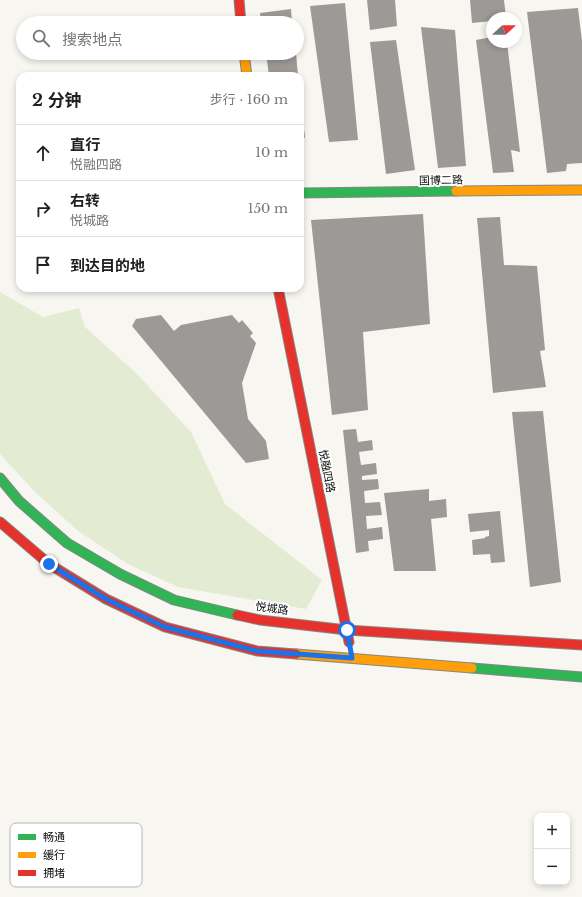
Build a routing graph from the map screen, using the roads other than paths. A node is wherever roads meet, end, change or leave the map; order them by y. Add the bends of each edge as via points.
1 (238, 0) edge
2 (240, 16) edge
3 (245, 60) edge
4 (246, 72) edge
5 (582, 190) edge
6 (304, 194) edge
7 (279, 292) edge
8 (0, 478) edge
9 (0, 522) edge
10 (347, 630) junction
11 (582, 646) edge
12 (352, 658) junction
13 (582, 677) edge

1 - 2 main road
3 - 4 main road
5 - 6 main road, 国博二路
7 - 10 main road, 悦融四路
8 - 10 main road, 悦城路 via 19,501 66,543 120,574 174,600 260,620
9 - 12 main road via 49,564 106,599 165,627 257,651
10 - 11 main road, 悦城路
10 - 12 main road, 悦融四路
12 - 13 main road

